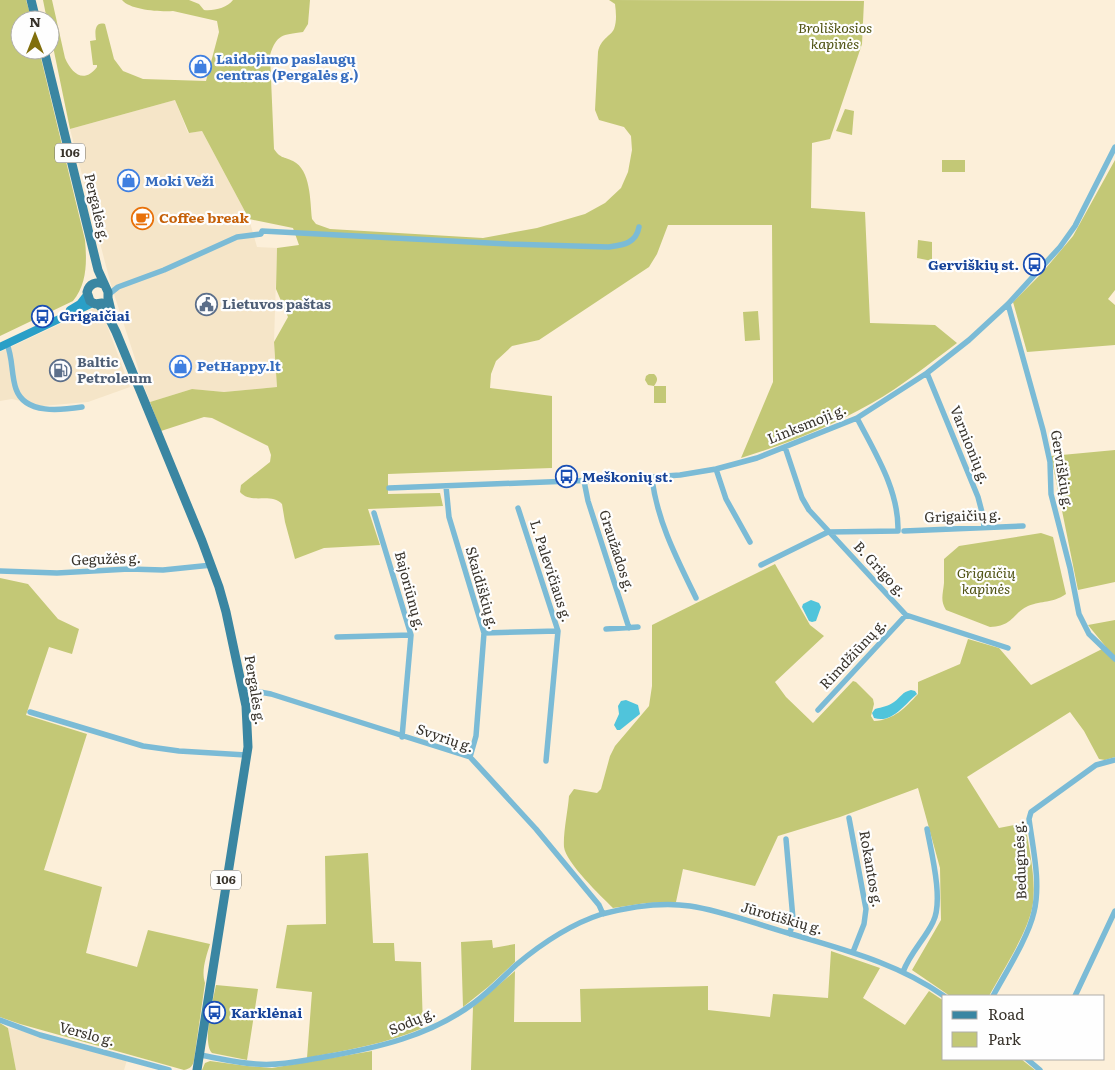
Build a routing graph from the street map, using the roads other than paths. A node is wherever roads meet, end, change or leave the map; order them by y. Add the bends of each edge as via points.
1 (46, 60) edge
2 (1115, 147) edge
3 (639, 227) dead end
4 (94, 257) junction
5 (92, 284) junction
6 (106, 291) junction
7 (87, 295) junction
8 (96, 304) junction
9 (1008, 304) junction
10 (51, 322) junction
11 (116, 332) junction
12 (4, 345) edge
13 (927, 373) junction
14 (82, 407) dead end
15 (857, 418) junction
16 (785, 447) junction
17 (716, 469) junction
18 (652, 478) junction
19 (584, 481) junction
20 (446, 486) junction
21 (389, 488) dead end
22 (518, 508) dead end
23 (374, 513) dead end
24 (1058, 523) junction
25 (1050, 524) dead end
26 (1023, 526) dead end
27 (984, 528) junction
28 (901, 531) junction
29 (828, 532) junction
30 (750, 542) dead end
31 (212, 565) junction
32 (761, 565) dead end
33 (0, 571) edge
34 (696, 598) dead end
35 (906, 615) junction
36 (638, 627) dead end
37 (629, 628) junction
38 (606, 629) dead end
39 (558, 631) junction
40 (484, 633) junction
41 (411, 635) junction
42 (338, 636) dead end
43 (1008, 648) dead end
44 (1115, 659) edge
45 (244, 690) junction
46 (818, 710) dead end
47 (30, 712) dead end
48 (402, 737) junction
49 (246, 755) junction
50 (470, 757) junction
51 (1115, 760) edge
52 (546, 761) dead end
53 (849, 818) dead end
54 (927, 829) dead end
55 (786, 839) dead end
56 (1115, 911) edge
57 (603, 914) junction
58 (790, 934) junction
59 (853, 952) junction
60 (903, 972) junction
61 (942, 995) edge
62 (994, 995) edge
63 (1075, 995) edge
64 (0, 1020) edge
65 (200, 1055) junction
66 (1035, 1061) edge
67 (169, 1070) edge
68 (197, 1070) edge
69 (1040, 1070) edge

1 - 4 main road, Pergalės g. / 106
2 - 9 street, Linksmoji g. via 1075,226
3 - 6 street via 633,240 608,247 262,231 261,234 237,237
4 - 5 main road, Pergalės g. / 106
4 - 6 main road, Pergalės g. / 106
5 - 6 main road via 98,282
5 - 7 main road
6 - 8 main road via 104,302
6 - 11 main road, Pergalės g. / 106
7 - 8 main road
7 - 10 street via 80,304
8 - 10 street
8 - 11 main road, Pergalės g. / 106 via 107,314
9 - 13 street, Linksmoji g.
9 - 24 street, Gerviškių g. via 1043,430
10 - 12 street
11 - 31 main road, Pergalės g. / 106
12 - 14 street via 11,355 16,390 27,403 51,409
13 - 15 street, Linksmoji g.
13 - 27 street, Varnionių g. via 978,497
15 - 16 street, Linksmoji g.
15 - 28 street via 894,498
16 - 17 street, Linksmoji g.
16 - 29 street, B. Grigo g. via 802,498
17 - 18 street, Linksmoji g.
17 - 30 street via 726,499
18 - 19 street, Linksmoji g.
18 - 34 street via 659,515
19 - 20 street, Linksmoji g.
19 - 37 street, Graužados g.
20 - 21 street, Linksmoji g.
20 - 40 street, Skaidiškių g. via 449,517
22 - 39 street, L. Palevičiaus g.
23 - 41 street, Bajoriūnų g.
24 - 25 street
24 - 44 street, Gerviškių g. via 1084,626 1095,642
26 - 27 street, Grigaičių g.
27 - 28 street, Grigaičių g.
28 - 29 street, Grigaičių g.
29 - 32 street, Grigaičių g.
29 - 35 street, B. Grigo g.
31 - 33 street, Gegužės g. via 57,573
31 - 45 main road, Pergalės g. / 106
35 - 43 street, B. Grigo g.
35 - 46 street, Rimdžiūnų g.
36 - 37 street
37 - 38 street
39 - 40 street
39 - 52 street, L. Palevičiaus g.
40 - 50 street, Skaidiškių g. via 476,736
41 - 42 street
41 - 48 street, Bajoriūnų g.
45 - 48 street, Svyrių g. via 271,694
45 - 49 main road, Pergalės g. / 106 via 248,718
47 - 49 street via 143,746
48 - 50 street, Svyrių g.
49 - 65 main road, Pergalės g. / 106
50 - 57 street, Svyrių g. via 536,829
51 - 62 street, Bedugnės g. via 1096,765 1031,812 1029,819 1036,879 1034,910
53 - 59 street, Rokantos g. via 866,909
54 - 60 street via 935,877 936,914
55 - 58 street via 793,919
56 - 63 street
57 - 58 street, Jūrotiškių g. via 657,906 690,906
57 - 65 street, Sodų g. via 534,950 462,1012 400,1041 285,1064 256,1064
58 - 59 street, Jūrotiškių g.
59 - 60 street, Jūrotiškių g.
60 - 61 street, Jūrotiškių g.
64 - 67 street, Verslo g.
65 - 68 main road, Pergalės g. / 106
66 - 69 street

